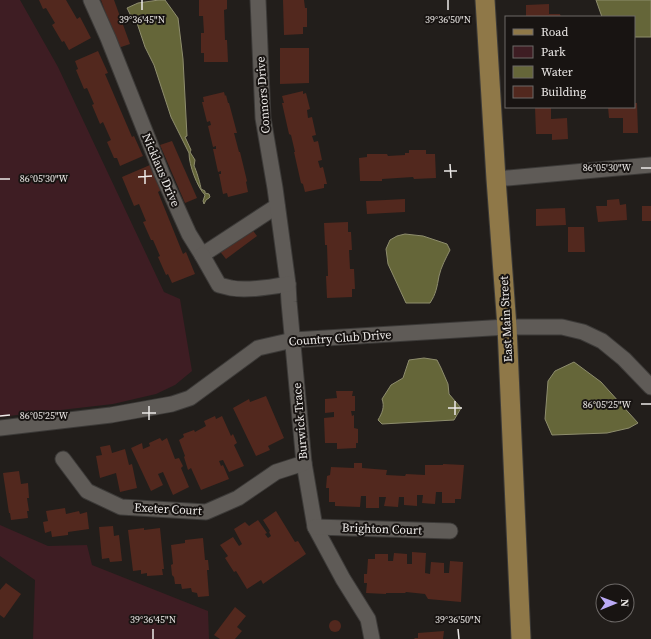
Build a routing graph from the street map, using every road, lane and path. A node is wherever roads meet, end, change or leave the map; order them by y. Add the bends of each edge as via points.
1 (91, 0) edge
2 (258, 0) edge
3 (486, 0) edge
4 (651, 165) edge
5 (496, 179) junction
6 (275, 188) joint
7 (277, 206) junction
8 (202, 255) junction
9 (288, 284) junction
10 (507, 327) junction
11 (293, 340) junction
12 (651, 387) edge
13 (0, 428) edge
14 (63, 459) dead end
15 (304, 463) junction
16 (314, 527) junction
17 (450, 531) dead end
18 (372, 639) edge
19 (521, 639) edge

1 - 8 street, Nicklaus Drive via 162,174 189,234
2 - 6 street, Connors Drive via 263,118
3 - 5 main road, East Main Street
4 - 5 street
5 - 10 main road, East Main Street
6 - 7 street, Burwick Trace
7 - 8 street
7 - 9 street, Burwick Trace
8 - 9 street, Nicklaus Drive via 219,285 232,288 262,288
9 - 11 street, Burwick Trace
10 - 11 street, Country Club Drive
10 - 12 street, Country Club Drive via 562,327 583,332 602,341
10 - 19 main road, East Main Street
11 - 13 street, Country Club Drive via 258,348 190,398 172,404 111,415
11 - 15 street, Burwick Trace
14 - 15 street, Exeter Court via 87,491 121,507 206,512 238,498 276,472
15 - 16 street, Burwick Trace
16 - 17 street, Brighton Court
16 - 18 street, Burwick Trace via 368,619

